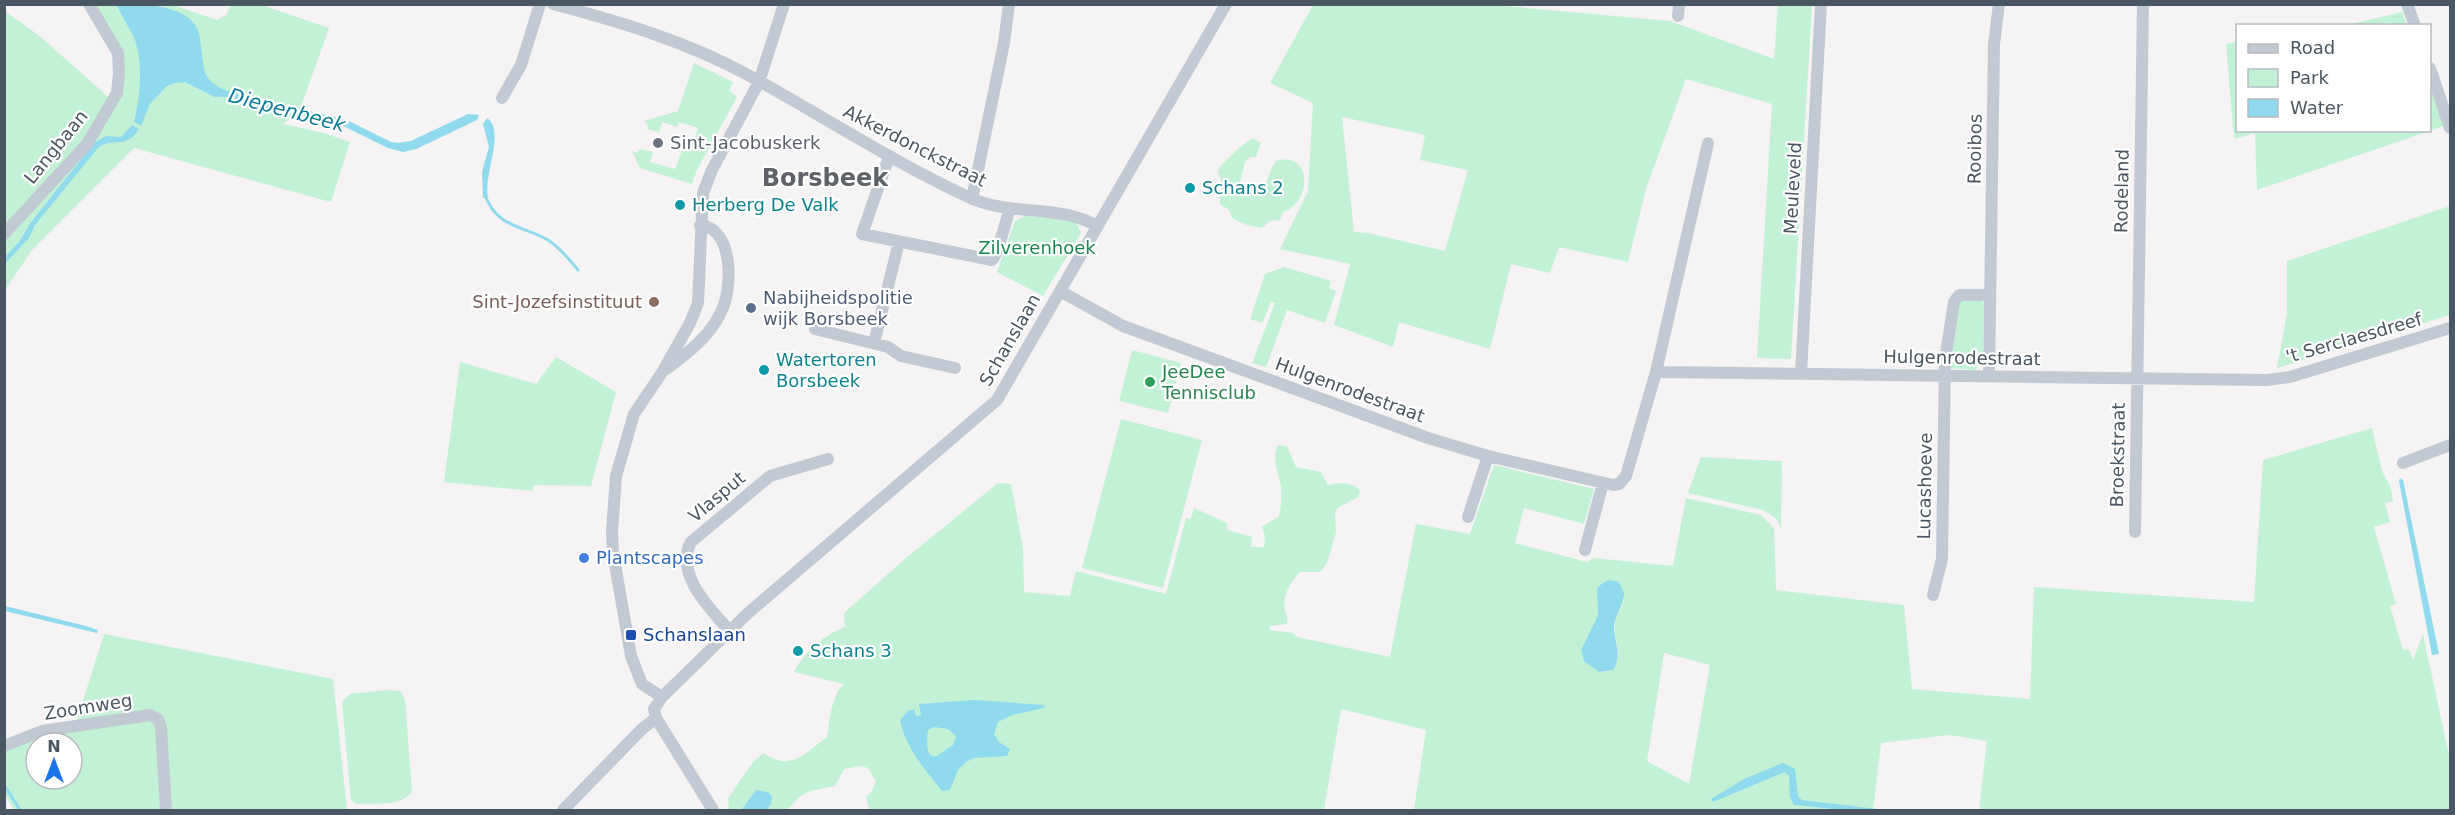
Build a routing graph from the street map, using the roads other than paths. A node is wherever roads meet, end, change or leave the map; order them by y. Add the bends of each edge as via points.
1 (89, 4) edge
2 (540, 4) edge
3 (554, 4) edge
4 (784, 4) edge
5 (1009, 4) edge
6 (1226, 4) edge
7 (1821, 4) edge
8 (1999, 4) edge
9 (2143, 4) edge
10 (2408, 4) edge
11 (574, 7) edge
12 (2414, 24) edge
13 (2431, 71) edge
14 (759, 82) junction
15 (502, 98) dead end
16 (2451, 128) edge
17 (1708, 143) dead end
18 (889, 157) junction
19 (972, 199) junction
20 (1010, 208) junction
21 (700, 225) junction
22 (1096, 226) junction
23 (4, 234) edge
24 (899, 242) junction
25 (1060, 291) junction
26 (1990, 295) junction
27 (2451, 328) edge
28 (815, 329) dead end
29 (873, 343) junction
30 (955, 368) dead end
31 (663, 371) junction
32 (1656, 372) junction
33 (1801, 374) junction
34 (1944, 376) junction
35 (1989, 376) junction
36 (2137, 378) junction
37 (2267, 380) joint
38 (2451, 445) edge
39 (1488, 456) junction
40 (828, 459) dead end
41 (2403, 463) dead end
42 (1603, 483) junction
43 (1468, 517) dead end
44 (2135, 532) dead end
45 (1585, 550) dead end
46 (1933, 595) dead end
47 (729, 630) junction
48 (662, 697) junction
49 (656, 718) junction
50 (4, 746) edge
51 (166, 810) edge
52 (563, 810) edge
53 (712, 810) edge

1 - 23 street, Langbaan via 118,53 115,98 87,144
2 - 15 street via 521,65
3 - 11 street, Akkerdonckstraat
4 - 14 street
5 - 19 street
6 - 22 street, Schanslaan
7 - 33 street, Meuleveld
8 - 26 street, Rooibos via 1994,44
9 - 36 street, Rodeland
10 - 12 street
11 - 14 street, Akkerdonckstraat via 685,45
13 - 16 street
14 - 18 street, Akkerdonckstraat
14 - 21 street via 712,170 703,193
17 - 32 street
18 - 19 street, Akkerdonckstraat
18 - 24 street via 862,234
19 - 20 street, Akkerdonckstraat
20 - 22 street, Akkerdonckstraat via 1071,215
20 - 24 street via 992,260
21 - 31 street via 698,303
21 - 31 street via 715,229 725,248 728,274 722,311 708,332
22 - 25 street, Schanslaan
24 - 29 street
25 - 39 street, Hulgenrodestraat via 1123,326 1428,438
25 - 47 street, Schanslaan via 994,404
26 - 34 street via 1956,298
26 - 35 street, Rooibos
27 - 37 street, 't Serclaesdreef via 2290,377
28 - 29 street
29 - 30 street via 901,356
31 - 48 street via 628,429 616,476 612,532 615,569 635,671 643,686
32 - 33 street, Hulgenrodestraat
32 - 42 street via 1626,476 1619,484
33 - 34 street, Hulgenrodestraat
34 - 35 street, Hulgenrodestraat
34 - 46 street, Lucashoeve via 1942,559
35 - 36 street, Hulgenrodestraat
36 - 37 street, Hulgenrodestraat
36 - 44 street, Broekstraat
38 - 41 street
39 - 42 street, Hulgenrodestraat
39 - 43 street
40 - 47 street, Vlasput via 770,476 691,542 687,550 693,587
42 - 45 street
47 - 48 street, Schanslaan
48 - 49 street via 654,709
49 - 52 street
49 - 53 street
50 - 51 street, Zoomweg via 42,730 150,716 158,719

